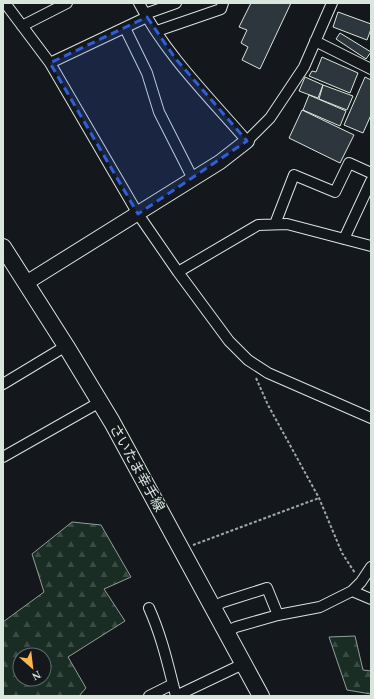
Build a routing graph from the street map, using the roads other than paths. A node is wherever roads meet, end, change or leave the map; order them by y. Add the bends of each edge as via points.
1 (5, 3) edge
2 (67, 3) edge
3 (140, 3) edge
4 (176, 3) edge
5 (223, 3) edge
6 (332, 3) edge
7 (146, 15) junction
8 (22, 26) junction
9 (125, 28) junction
10 (157, 31) junction
11 (315, 41) junction
12 (50, 63) junction
13 (371, 69) edge
14 (247, 141) junction
15 (371, 173) edge
16 (193, 179) junction
17 (371, 181) edge
18 (138, 214) junction
19 (275, 224) junction
20 (344, 239) junction
21 (371, 246) edge
22 (3, 247) edge
23 (178, 272) junction
24 (26, 283) junction
25 (66, 346) junction
26 (3, 384) edge
27 (100, 402) junction
28 (371, 418) edge
29 (3, 457) edge
30 (371, 568) edge
31 (352, 591) junction
32 (371, 600) edge
33 (213, 607) junction
34 (149, 608) dead end
35 (278, 615) junction
36 (226, 632) junction
37 (243, 664) junction
38 (173, 684) junction
39 (149, 696) edge
40 (176, 696) edge
41 (261, 696) edge

1 - 8 street
2 - 8 street
3 - 7 street
4 - 7 street
5 - 10 street via 221,9
6 - 11 street
7 - 9 street
7 - 10 street
8 - 12 street
9 - 12 street
9 - 16 street via 147,73 159,112
10 - 14 street via 175,58
11 - 13 street
11 - 14 street via 304,67 270,118
12 - 18 street
14 - 16 street
15 - 19 street via 349,163 335,192 294,175
16 - 18 street
17 - 20 street
18 - 23 street
18 - 24 street
19 - 20 street via 287,224
19 - 23 street via 258,225
20 - 21 street
22 - 24 main road, さいたま幸手線
23 - 28 street via 229,341 248,360 268,373
24 - 25 main road, さいたま幸手線
25 - 26 street
25 - 27 main road, さいたま幸手線
27 - 29 street
27 - 33 main road, さいたま幸手線
30 - 31 street
31 - 32 street
31 - 35 street via 320,607
33 - 35 street via 267,588
33 - 36 main road, さいたま幸手線
34 - 38 street via 159,630
35 - 36 street
36 - 37 main road, さいたま幸手線
37 - 40 street
37 - 41 main road, さいたま幸手線
38 - 39 street
38 - 40 street

